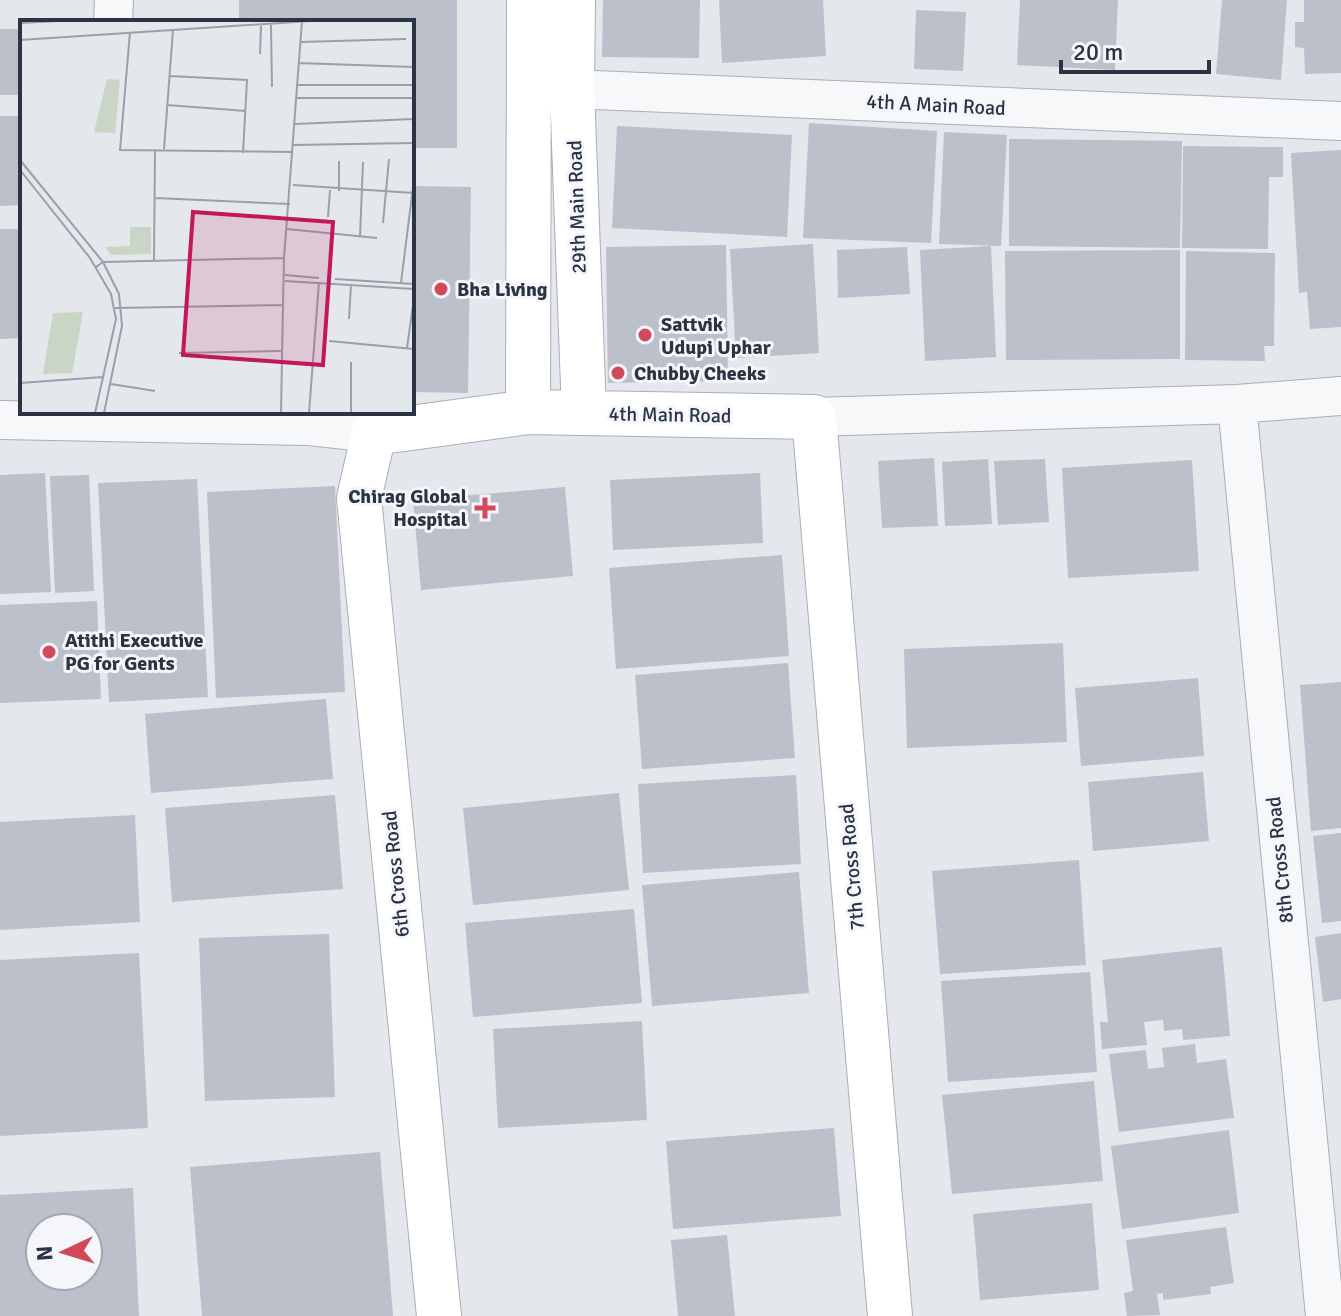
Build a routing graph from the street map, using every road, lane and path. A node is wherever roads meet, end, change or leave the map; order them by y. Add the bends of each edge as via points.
1 (114, 0) edge
2 (529, 0) edge
3 (573, 0) edge
4 (113, 20) edge
5 (551, 88) junction
6 (1341, 121) edge
7 (1341, 396) edge
8 (1237, 404) junction
9 (528, 412) junction
10 (584, 413) junction
11 (96, 417) edge
12 (814, 417) junction
13 (0, 420) edge
14 (374, 433) junction
15 (439, 1316) edge
16 (890, 1316) edge
17 (1325, 1316) edge

1 - 4 street
2 - 5 main road, 29th Main Road
3 - 5 main road, 29th Main Road
5 - 6 street, 4th A Main Road
5 - 9 main road, 29th Main Road
5 - 10 main road, 29th Main Road
7 - 8 street, 4th Main Road
8 - 12 street, 4th Main Road
8 - 17 street, 8th Cross Road
9 - 10 main road, 4th Main Road
9 - 14 main road, 4th Main Road
10 - 12 main road, 4th Main Road
11 - 13 street, 4th Main Road
11 - 14 street, 4th Main Road
12 - 16 main road, 7th Cross Road
14 - 15 main road, 6th Cross Road via 359,498

